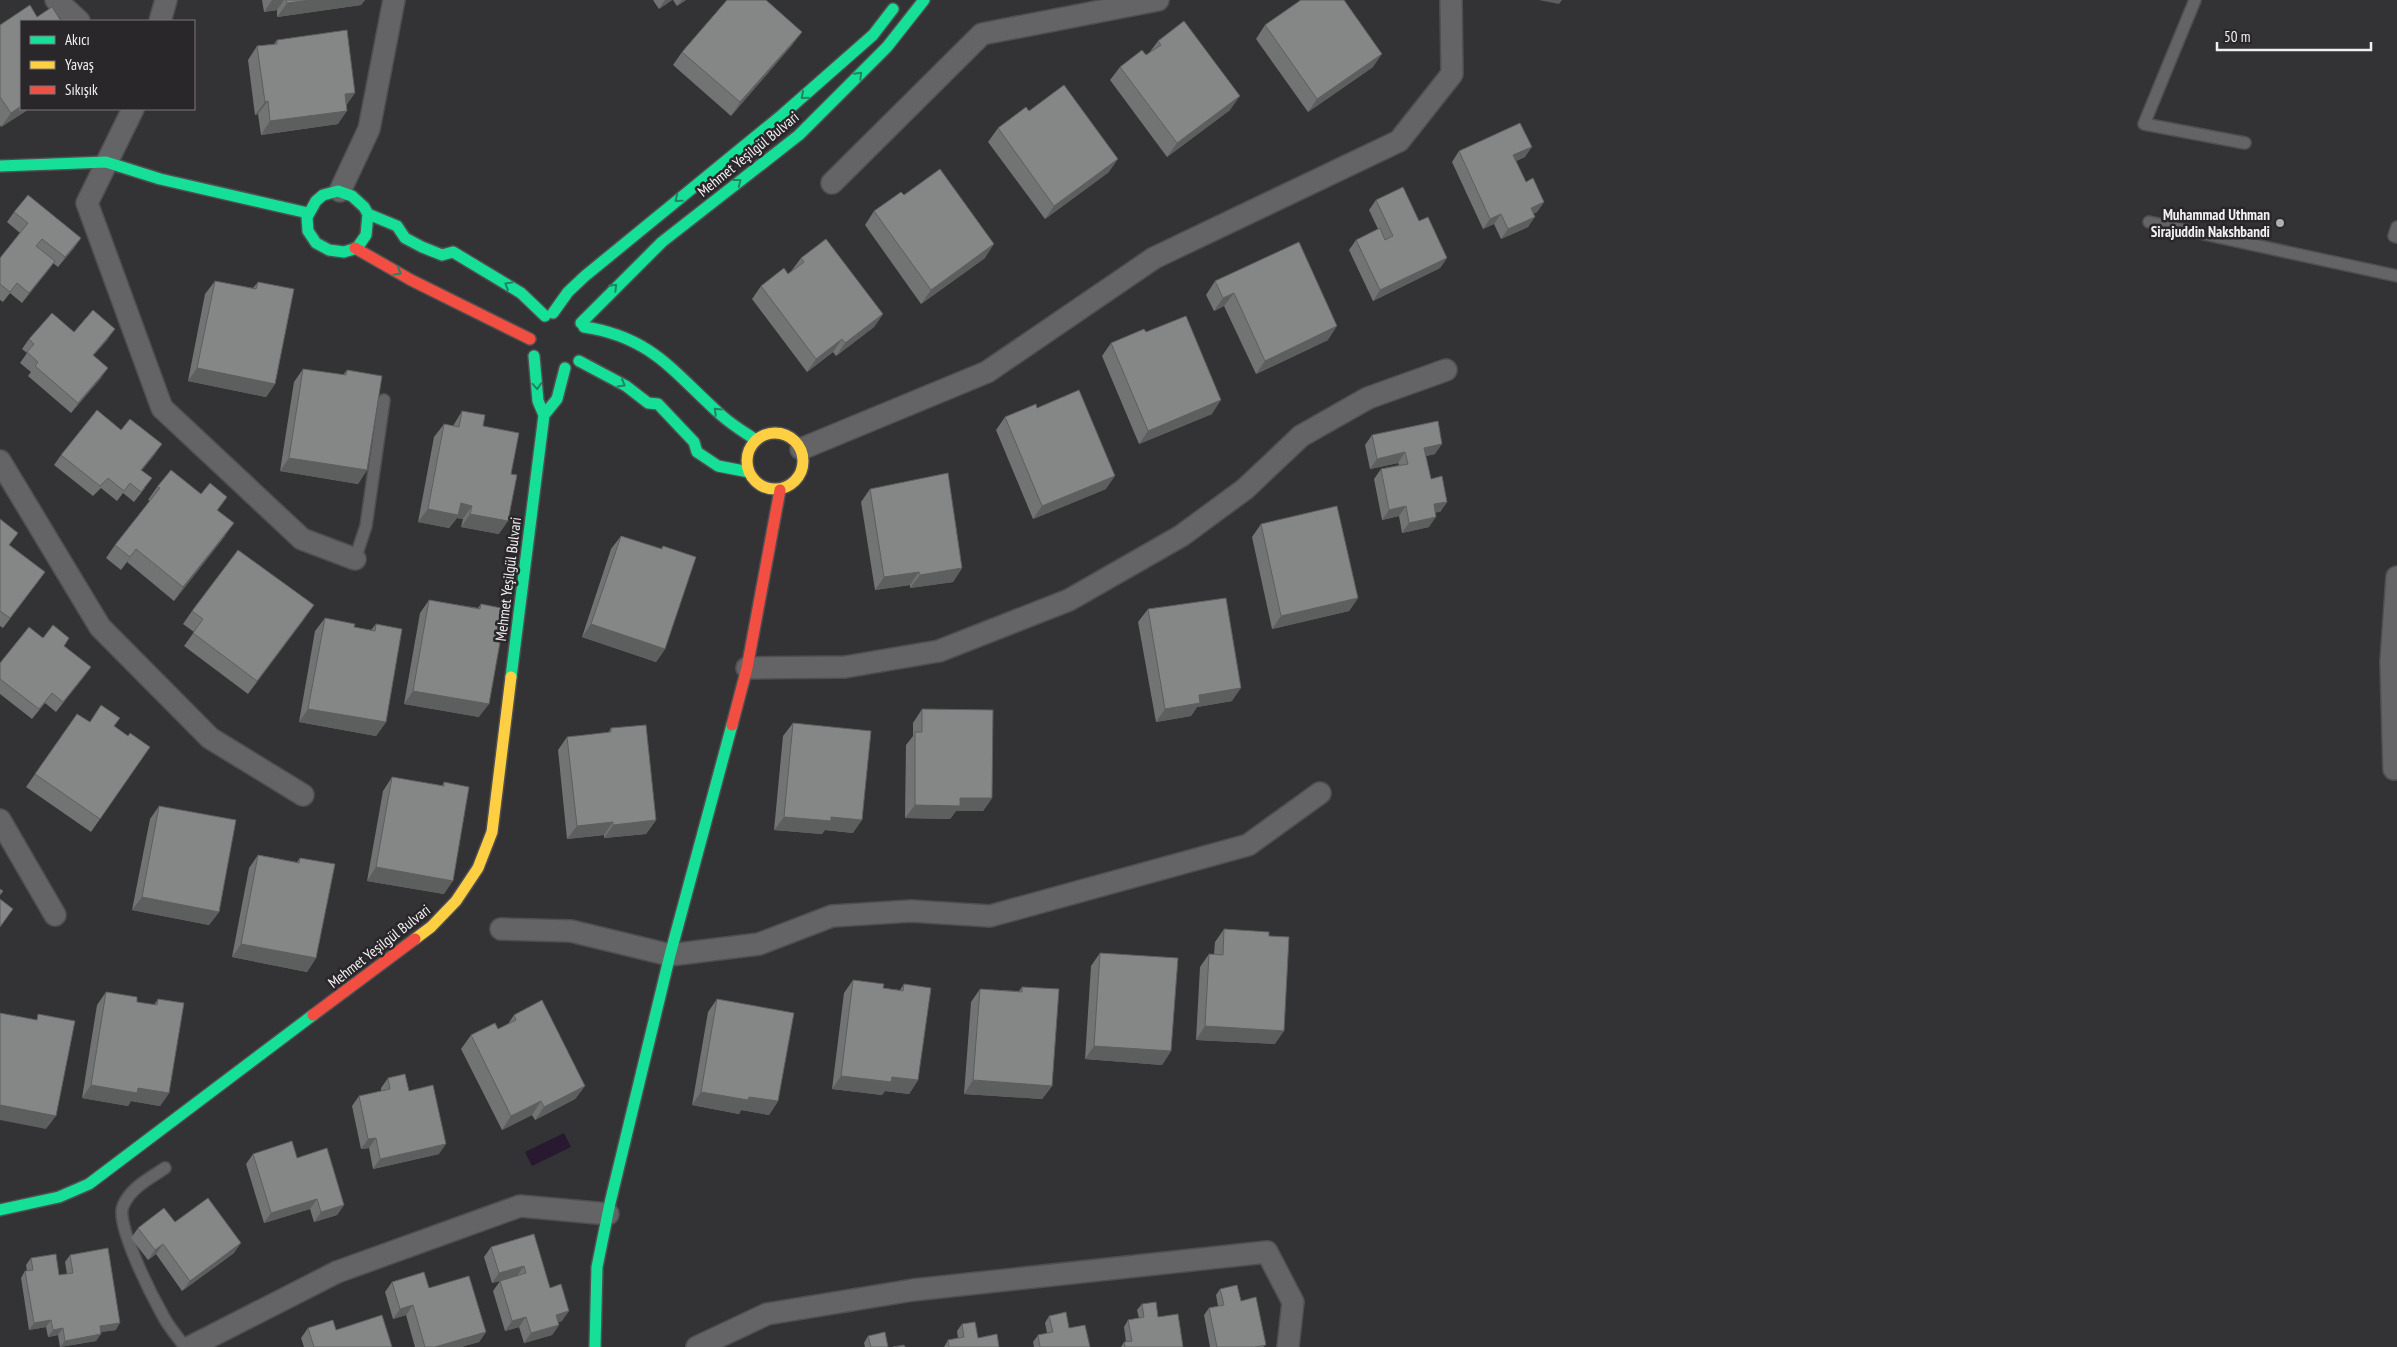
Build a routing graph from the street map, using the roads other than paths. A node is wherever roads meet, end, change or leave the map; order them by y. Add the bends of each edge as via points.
1 (56, 0) edge
2 (166, 0) edge
3 (394, 0) edge
4 (900, 0) edge
5 (924, 0) edge
6 (1158, 0) edge
7 (1451, 0) edge
8 (2195, 0) edge
9 (78, 20) edge
10 (160, 20) edge
11 (132, 110) edge
12 (2245, 143) dead end
13 (106, 162) junction
14 (0, 166) edge
15 (832, 183) dead end
16 (340, 191) junction
17 (308, 213) junction
18 (368, 214) junction
19 (2149, 222) dead end
20 (410, 225) dead end
21 (398, 226) junction
22 (2397, 227) edge
23 (2397, 237) edge
24 (355, 248) junction
25 (2397, 276) edge
26 (540, 324) junction
27 (584, 329) junction
28 (534, 356) junction
29 (565, 368) junction
30 (1446, 370) dead end
31 (384, 400) dead end
32 (544, 415) junction
33 (756, 440) junction
34 (681, 447) dead end
35 (801, 449) junction
36 (697, 452) junction
37 (0, 461) edge
38 (749, 472) junction
39 (780, 490) junction
40 (355, 559) joint
41 (2397, 577) edge
42 (747, 668) junction
43 (2394, 769) dead end
44 (1320, 793) dead end
45 (303, 795) dead end
46 (0, 820) edge
47 (55, 916) dead end
48 (501, 929) dead end
49 (670, 955) junction
50 (165, 1168) dead end
51 (0, 1210) edge
52 (608, 1214) junction
53 (185, 1347) edge
54 (190, 1347) edge
55 (595, 1347) edge
56 (697, 1347) edge
57 (1288, 1347) edge

1 - 9 street
2 - 10 street
3 - 16 street via 369,129
4 -> 26 street, Mehmet Yeşilgül Bulvari via 873,35 782,115 585,276
27 -> 5 street, Mehmet Yeşilgül Bulvari via 662,242 799,135 887,47
6 - 15 street via 982,34
7 - 35 street via 1452,74 1399,142 1154,258 987,372
8 - 12 lane via 2144,124
11 - 13 street
13 - 14 street
13 - 17 street
13 - 40 street via 87,203 162,408 302,539
16 - 17 street via 321,196
16 - 18 street via 358,198
17 - 24 street via 308,230 319,246 337,253
18 - 21 street
18 - 24 street via 367,233
19 - 25 lane
20 - 21 street
26 -> 21 street via 521,293 449,248 442,255 404,238
22 - 23 lane via 2394,236
24 -> 26 street via 411,280
26 - 27 street via 571,315
26 - 28 street, Mehmet Yeşilgül Bulvari
33 -> 27 street via 722,417 649,348 616,331
28 - 29 street via 549,367
28 -> 32 street, Mehmet Yeşilgül Bulvari via 538,401
29 - 32 street, Mehmet Yeşilgül Bulvari via 556,399
29 -> 36 street via 582,357 626,386 648,408 658,404 694,442
30 - 42 street via 1368,398 1301,436 1245,489 1181,536 1069,600 939,651 845,667
31 - 40 lane via 366,526
32 - 51 street, Mehmet Yeşilgül Bulvari via 492,832 478,868 456,901 432,928 89,1184 59,1197
33 - 35 street via 768,434 788,435
33 - 38 street via 747,457
34 - 36 street via 687,452
35 - 39 street via 803,469 797,480
36 - 38 street via 718,466
37 - 45 street via 100,627 210,738
38 - 39 street via 762,486
39 - 42 street
41 - 43 street via 2391,662
42 - 49 street
44 - 49 street via 1248,846 990,916 911,910 832,916 759,944
46 - 47 street
48 - 49 street via 571,930
49 - 52 street
50 - 53 lane via 132,1191 121,1213 131,1249 146,1284
52 - 54 street via 520,1206 337,1272
52 - 55 street via 597,1267
56 - 57 street via 767,1314 913,1290 1267,1252 1293,1302

